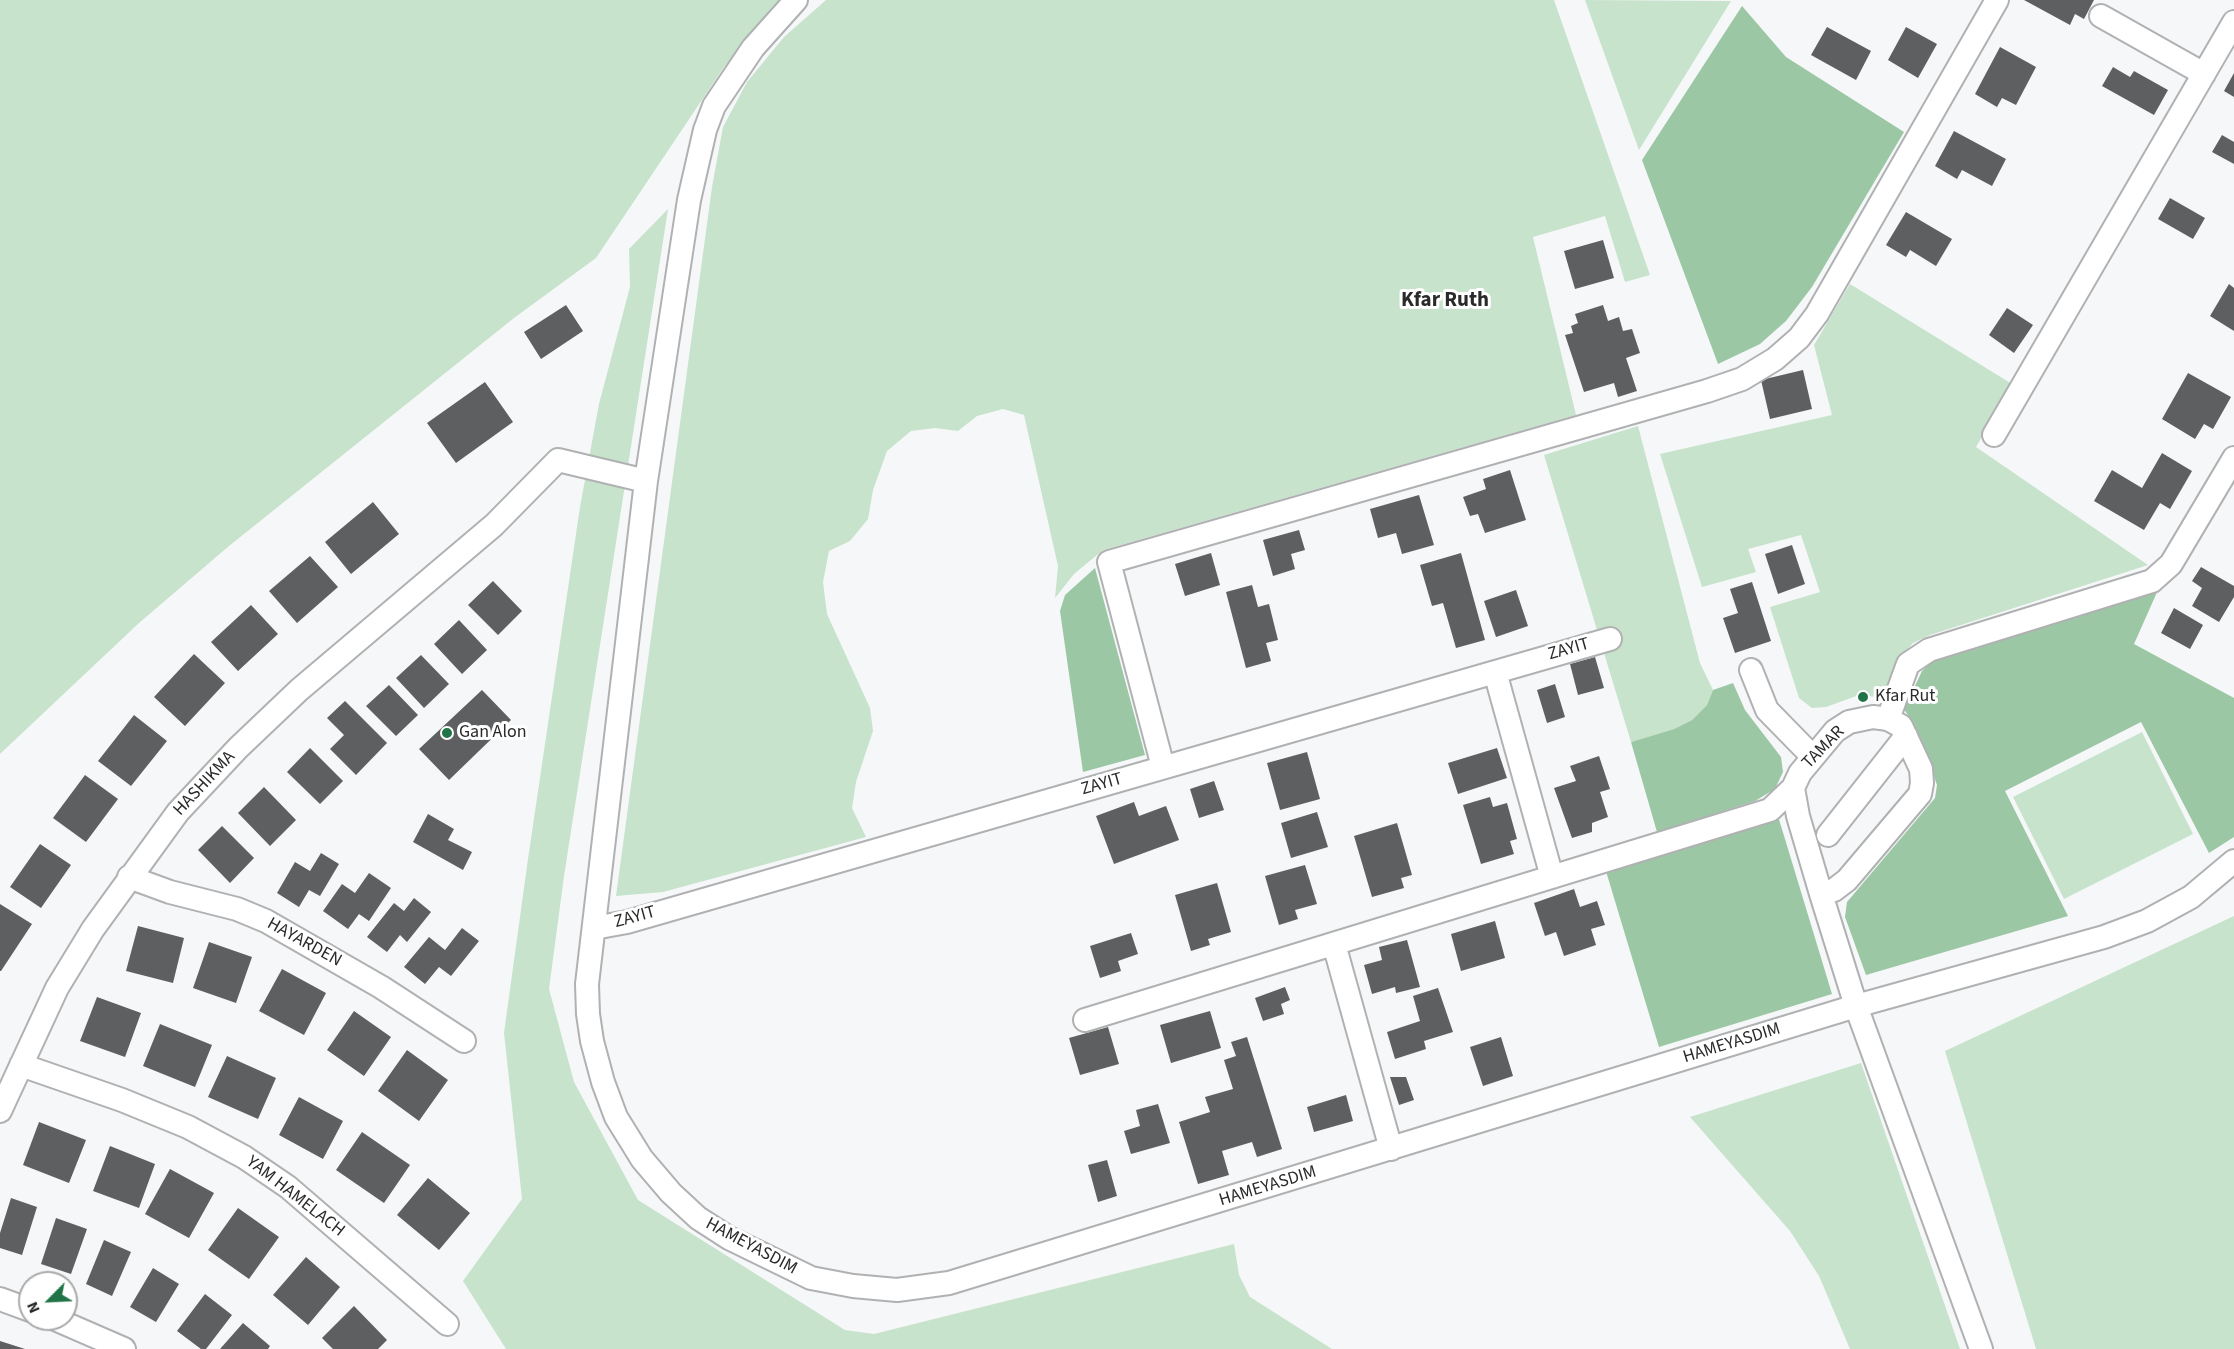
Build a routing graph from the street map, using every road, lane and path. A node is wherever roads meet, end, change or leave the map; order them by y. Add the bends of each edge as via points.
1 (796, 0) edge
2 (1997, 0) edge
3 (2101, 16) dead end
4 (2234, 22) edge
5 (2204, 74) junction
6 (1994, 435) dead end
7 (2234, 458) edge
8 (646, 481) junction
9 (1610, 639) dead end
10 (1750, 670) dead end
11 (1495, 672) junction
12 (1888, 719) junction
13 (1906, 736) junction
14 (1813, 757) junction
15 (1163, 767) junction
16 (1793, 788) junction
17 (1828, 835) dead end
18 (2234, 861) edge
19 (129, 877) junction
20 (1552, 877) junction
21 (1821, 894) junction
22 (594, 928) junction
23 (1334, 944) junction
24 (1856, 1006) junction
25 (1084, 1020) dead end
26 (464, 1041) dead end
27 (21, 1065) junction
28 (0, 1111) edge
29 (1391, 1149) junction
30 (0, 1299) edge
31 (18, 1306) edge
32 (447, 1324) dead end
33 (78, 1329) edge
34 (124, 1349) edge
35 (1981, 1349) edge

1 - 8 street, HAMEYASDIM via 753,48 714,106 705,130 689,200
2 - 15 street via 1817,314 1799,338 1775,359 1742,379 1707,391 1108,562
3 - 5 street
4 - 5 street
5 - 6 street
7 - 12 street via 2171,564 2152,581 1929,650 1908,664
8 - 19 street, HASHIKMA via 558,460 494,525 299,690 238,748 178,812
8 - 22 street, HAMEYASDIM
9 - 11 street, ZAYIT
10 - 14 street via 1767,710
11 - 15 street, ZAYIT
11 - 20 street
12 - 13 street via 1902,726
12 - 14 street, TAMAR via 1873,717 1849,722 1835,731
13 - 17 street
13 - 21 street via 1921,769 1920,794 1847,880
14 - 16 street, TAMAR
15 - 22 street, ZAYIT via 627,922
16 - 20 street via 1770,810
16 - 21 street, TAMAR
18 - 24 street, HAMEYASDIM via 2191,897 2104,938
19 - 26 street, HAYARDEN via 266,921 372,981
19 - 27 street, HASHIKMA via 57,988
20 - 23 street
21 - 24 street, TAMAR
22 - 29 street, HAMEYASDIM via 587,984 588,1014 603,1082 616,1117 642,1160 698,1218 765,1258 811,1278 897,1290 949,1283
23 - 25 street
23 - 29 street
24 - 29 street, HAMEYASDIM
24 - 35 street, TAMAR
27 - 28 street, HASHIKMA
27 - 32 street, YAM HAMELACH via 188,1126 244,1157 296,1194
30 - 31 street
33 - 34 street

